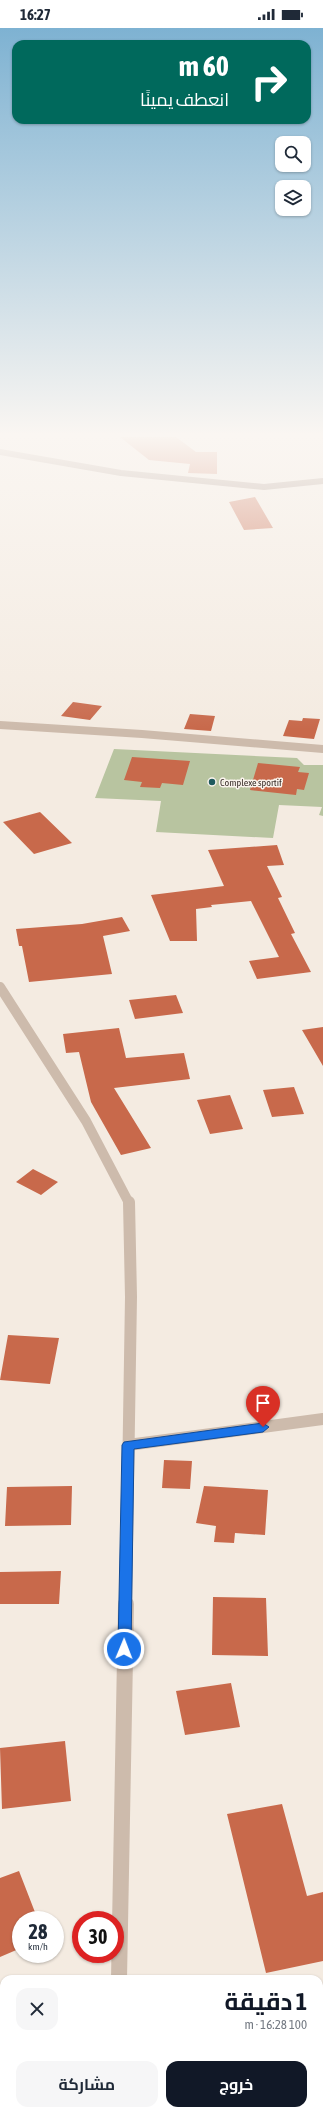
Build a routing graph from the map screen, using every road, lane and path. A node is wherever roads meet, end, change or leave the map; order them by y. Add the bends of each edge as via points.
1 (0, 724) edge
2 (323, 749) edge
3 (0, 987) edge
4 (323, 1419) edge
5 (128, 1445) junction
6 (119, 1975) edge

1 - 2 street
3 - 5 street via 86,1122 129,1200 131,1297
4 - 5 street
5 - 6 street

